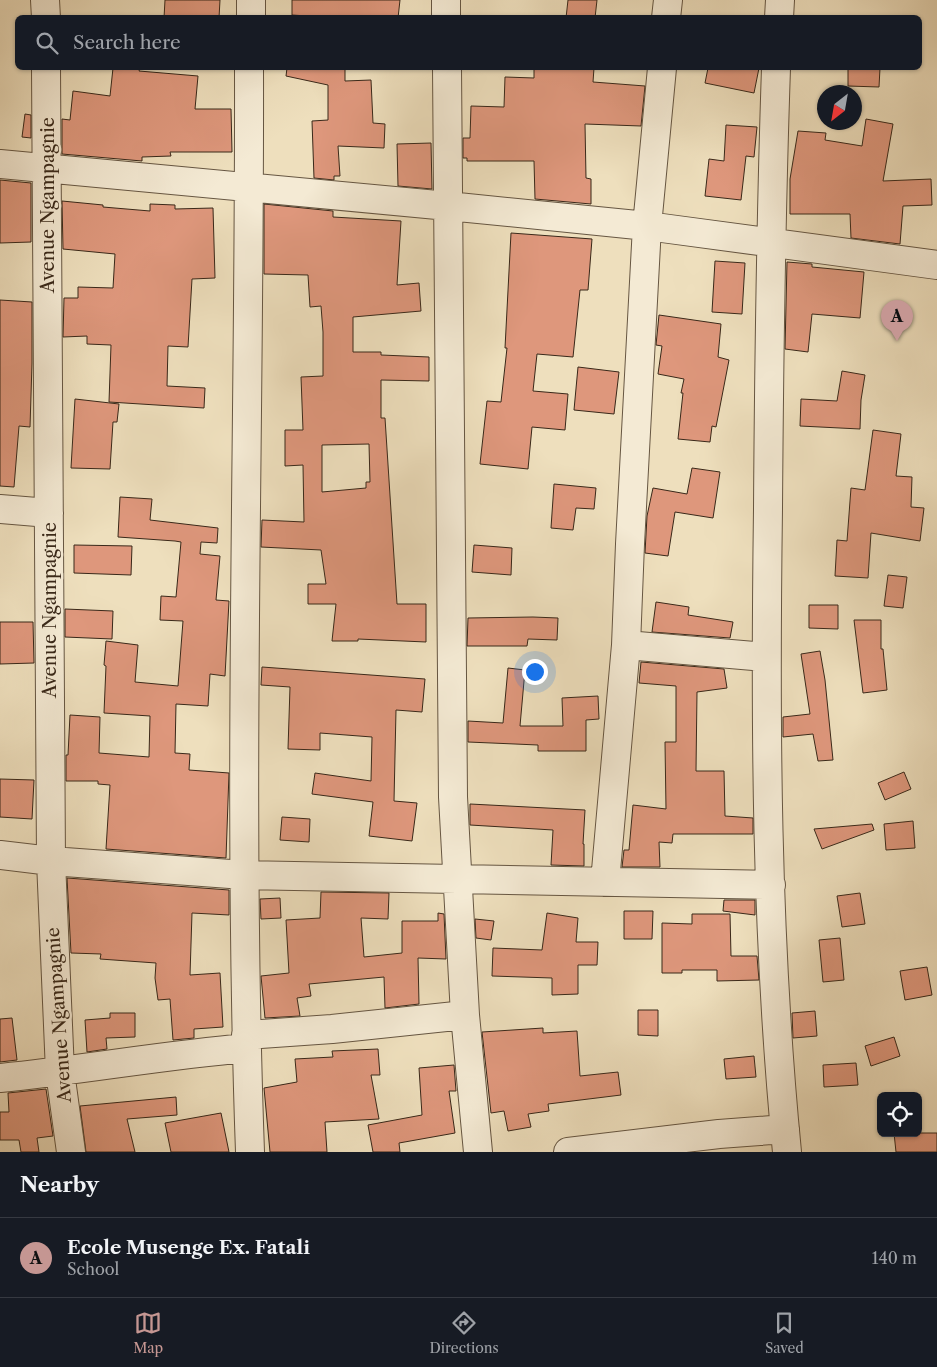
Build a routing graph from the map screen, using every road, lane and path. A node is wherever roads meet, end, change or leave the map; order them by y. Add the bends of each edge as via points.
1 (45, 0) edge
2 (251, 0) edge
3 (446, 0) edge
4 (668, 0) edge
5 (780, 0) edge
6 (46, 15) edge
7 (251, 15) edge
8 (446, 15) edge
9 (666, 15) edge
10 (779, 15) edge
11 (46, 70) edge
12 (249, 70) edge
13 (447, 70) edge
14 (662, 70) edge
15 (776, 70) edge
16 (0, 164) edge
17 (48, 169) junction
18 (248, 187) junction
19 (448, 206) junction
20 (647, 226) junction
21 (771, 243) junction
22 (937, 265) edge
23 (0, 509) edge
24 (49, 513) junction
25 (626, 645) junction
26 (766, 657) junction
27 (0, 855) edge
28 (51, 861) junction
29 (244, 875) junction
30 (457, 880) junction
31 (605, 882) junction
32 (770, 885) junction
33 (465, 1015) junction
34 (246, 1041) junction
35 (60, 1072) junction
36 (0, 1078) edge
37 (786, 1140) edge
38 (71, 1152) edge
39 (250, 1152) edge
40 (478, 1152) edge
41 (568, 1152) edge

1 - 6 street
2 - 7 street
3 - 8 street
4 - 9 street
5 - 10 street
11 - 17 street, Avenue Ngampagnie
12 - 18 street
13 - 19 street
14 - 20 street
15 - 21 street
16 - 17 street
17 - 18 street
17 - 24 street, Avenue Ngampagnie
18 - 19 street
18 - 29 street
19 - 20 street
19 - 30 street via 453,798
20 - 21 street
20 - 25 street
21 - 22 street
21 - 26 street
23 - 24 street
24 - 28 street, Avenue Ngampagnie
25 - 26 street
25 - 31 street
26 - 32 street
27 - 28 street
28 - 29 street
28 - 35 street, Avenue Ngampagnie
29 - 30 street
29 - 34 street
30 - 31 street
30 - 33 street
31 - 32 street
32 - 37 street
33 - 34 street
33 - 40 street
34 - 35 street
34 - 39 street
35 - 36 street
35 - 38 street, Avenue Ngampagnie
37 - 41 street via 719,1134

